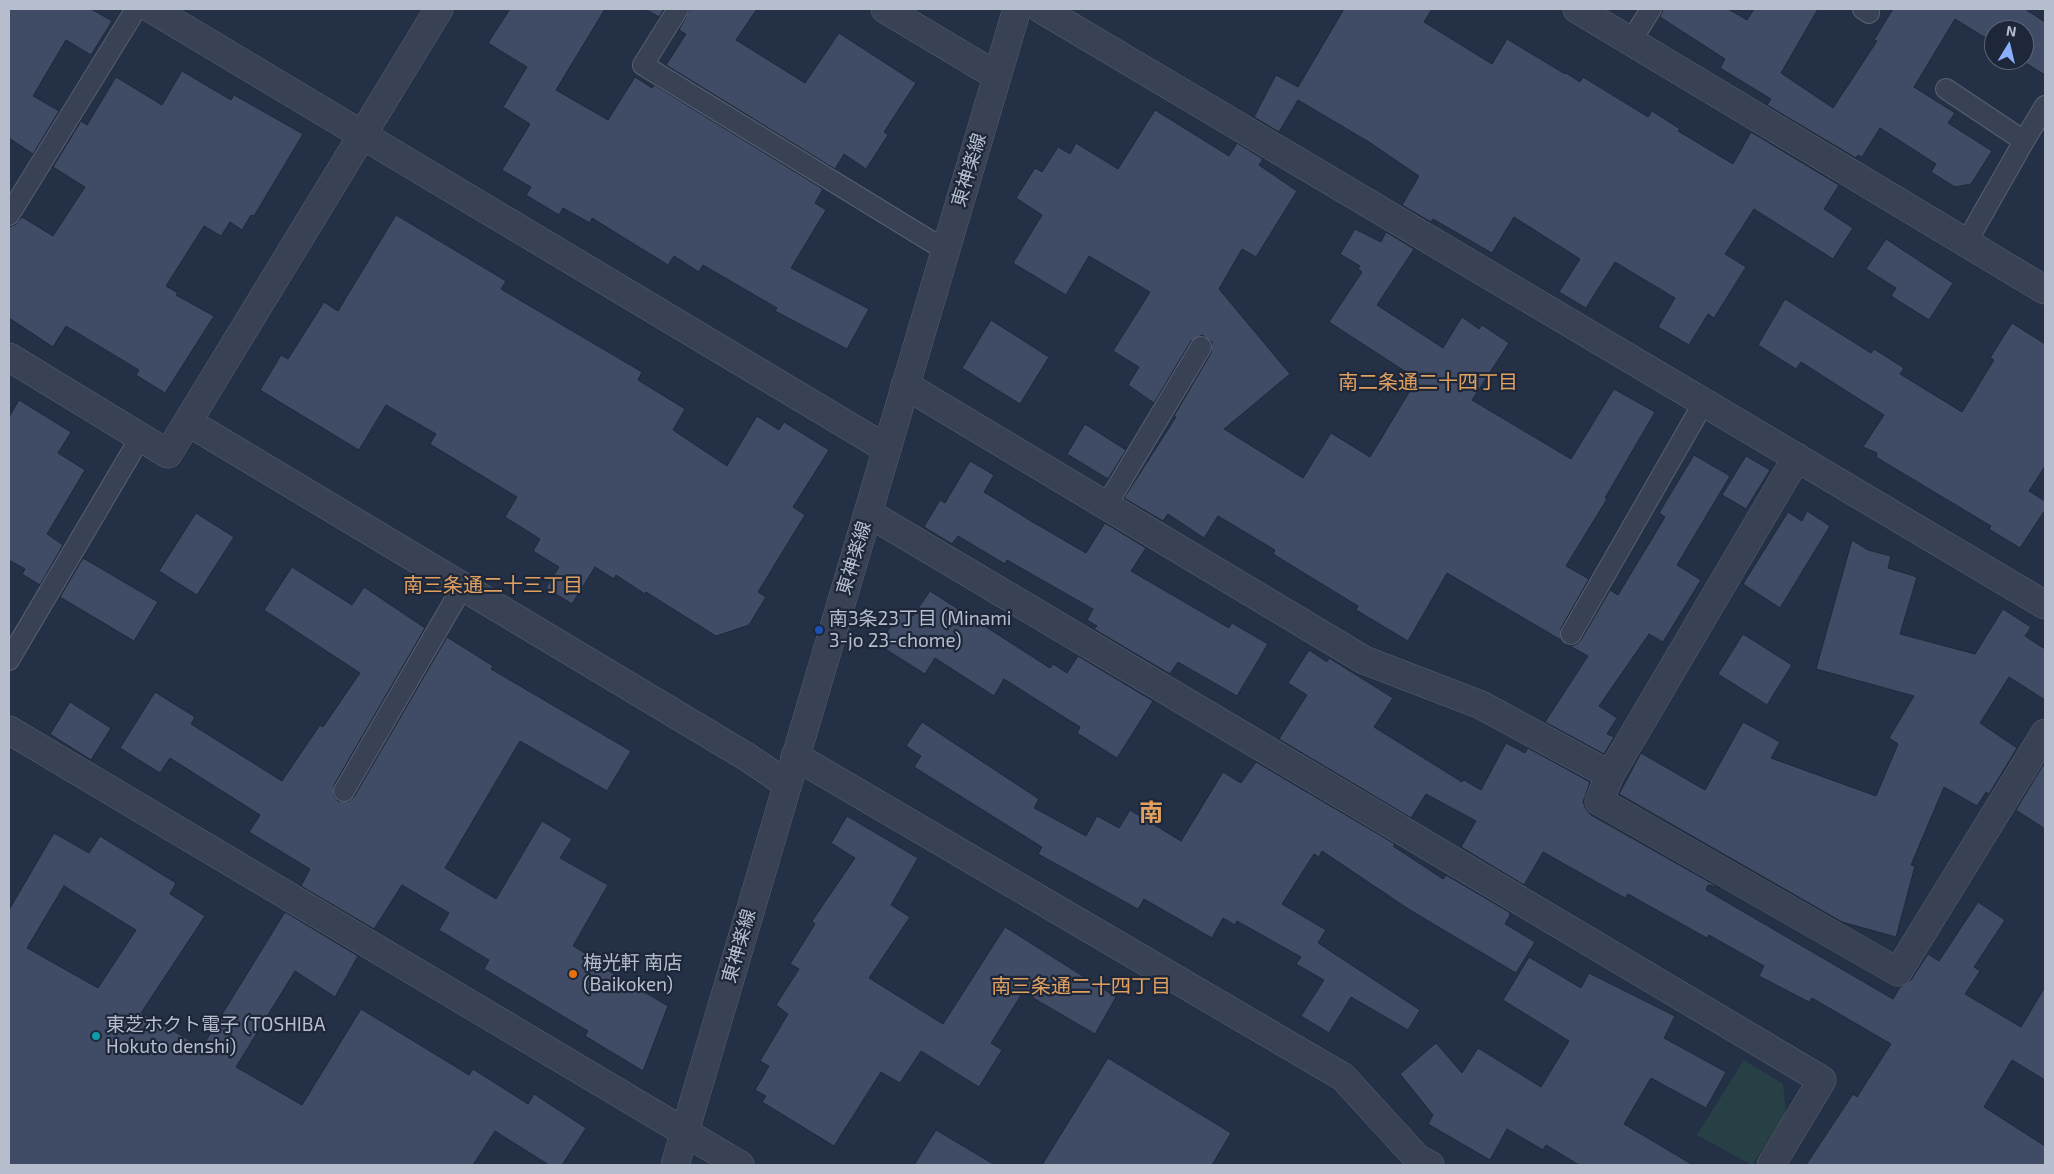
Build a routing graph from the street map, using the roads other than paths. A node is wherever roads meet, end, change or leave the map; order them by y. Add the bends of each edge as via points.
1 (136, 9) edge
2 (152, 9) edge
3 (439, 9) edge
4 (678, 9) edge
5 (884, 9) edge
6 (1017, 9) edge
7 (1041, 9) edge
8 (1578, 9) edge
9 (1651, 9) edge
10 (1631, 40) junction
11 (997, 76) junction
12 (1946, 89) dead end
13 (2045, 106) edge
14 (362, 135) junction
15 (2024, 141) junction
16 (9, 215) edge
17 (1966, 243) junction
18 (945, 250) junction
19 (2045, 290) edge
20 (1201, 347) dead end
21 (9, 357) edge
22 (905, 385) junction
23 (1704, 402) junction
24 (188, 422) junction
25 (140, 438) junction
26 (887, 450) junction
27 (1797, 457) junction
28 (1106, 506) junction
29 (868, 513) junction
30 (463, 586) junction
31 (2045, 605) edge
32 (1571, 634) dead end
33 (9, 660) edge
34 (9, 730) edge
35 (2045, 733) edge
36 (795, 756) junction
37 (1610, 775) junction
38 (787, 784) junction
39 (344, 791) dead end
40 (684, 1132) junction
41 (675, 1165) edge
42 (740, 1165) edge
43 (1430, 1165) edge
44 (1771, 1165) edge

1 - 16 lane
2 - 14 street
3 - 14 street
4 - 18 lane via 642,65
5 - 11 street
6 - 11 street, 東神楽線
7 - 23 street
8 - 10 street
9 - 10 lane
10 - 17 street
11 - 18 street, 東神楽線
12 - 15 lane
13 - 15 lane
14 - 24 street
14 - 26 street
15 - 17 lane
17 - 19 street
18 - 22 street, 東神楽線
20 - 28 lane
21 - 25 street
22 - 26 street, 東神楽線
22 - 28 street
23 - 27 street
23 - 32 lane
24 - 25 street via 168,454
24 - 30 street
25 - 33 lane
26 - 29 street, 東神楽線
27 - 31 street
27 - 37 street
28 - 37 street via 1364,660 1481,704
29 - 36 street, 東神楽線
29 - 44 street via 1822,1080
30 - 38 street
30 - 39 lane
34 - 40 street
35 - 37 street via 1898,972 1599,801
36 - 38 street, 東神楽線
36 - 43 street via 1343,1077 1418,1159
38 - 40 street, 東神楽線
40 - 41 street, 東神楽線
40 - 42 street

